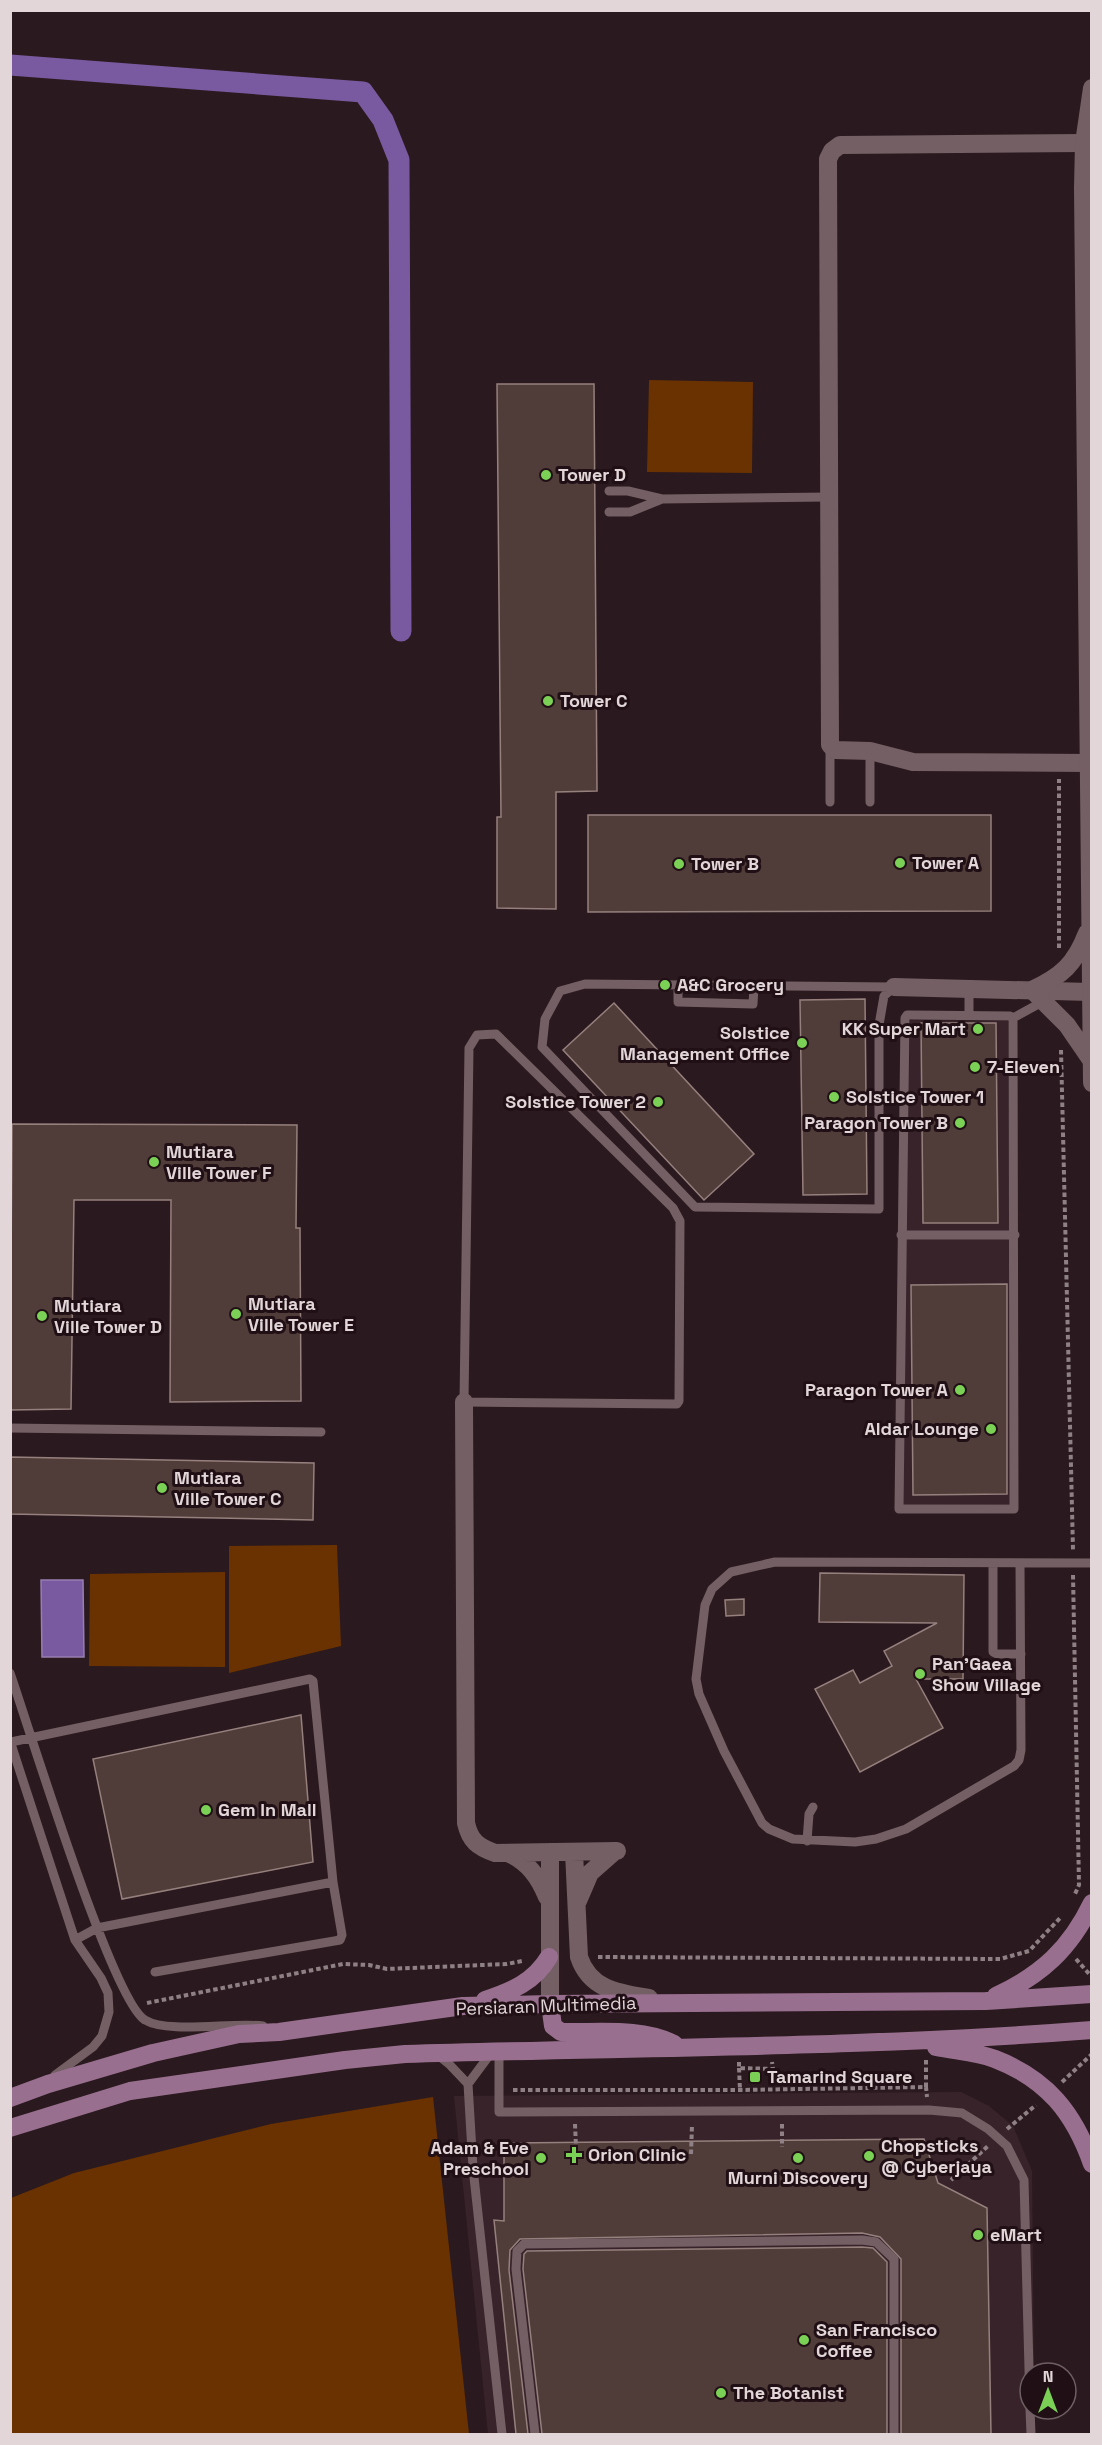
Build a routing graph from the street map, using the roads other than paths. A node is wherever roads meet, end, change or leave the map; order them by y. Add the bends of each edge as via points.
1 (1092, 88) edge
2 (1084, 143) junction
3 (609, 491) dead end
4 (829, 497) junction
5 (662, 499) junction
6 (609, 512) dead end
7 (1090, 646) edge
8 (1090, 689) edge
9 (830, 746) junction
10 (870, 751) junction
11 (1089, 763) junction
12 (830, 802) dead end
13 (870, 802) dead end
14 (1090, 923) edge
15 (678, 986) junction
16 (754, 987) junction
17 (894, 987) junction
18 (969, 989) junction
19 (1091, 992) edge
20 (1038, 995) junction
21 (969, 1015) junction
22 (1013, 1017) junction
23 (1091, 1060) edge
24 (1092, 1083) edge
25 (901, 1235) junction
26 (1015, 1235) junction
27 (464, 1402) junction
28 (10, 1428) edge
29 (321, 1432) dead end
30 (993, 1563) junction
31 (1020, 1563) junction
32 (1092, 1563) edge
33 (1021, 1654) junction
34 (10, 1672) edge
35 (32, 1736) junction
36 (11, 1742) edge
37 (813, 1807) dead end
38 (807, 1841) junction
39 (508, 1852) junction
40 (550, 1852) junction
41 (574, 1852) junction
42 (333, 1882) junction
43 (1092, 1903) edge
44 (549, 1909) junction
45 (576, 1917) junction
46 (97, 1928) junction
47 (75, 1940) junction
48 (549, 1957) junction
49 (155, 1972) dead end
50 (1092, 1994) edge
51 (986, 2001) junction
52 (672, 2002) junction
53 (550, 2004) junction
54 (463, 2006) junction
55 (1092, 2030) edge
56 (279, 2032) junction
57 (916, 2043) junction
58 (681, 2048) junction
59 (495, 2052) junction
60 (434, 2053) junction
61 (468, 2084) junction
62 (10, 2098) edge
63 (10, 2128) edge
64 (1092, 2164) edge
65 (1029, 2361) edge
66 (502, 2434) edge
67 (536, 2434) edge
68 (894, 2434) edge

1 - 2 street
2 - 4 street via 840,145 832,151 828,159
2 - 7 street
3 - 5 lane
4 - 5 lane
4 - 9 street
5 - 6 lane via 630,512
7 - 8 street
8 - 11 street
9 - 10 street via 836,750
9 - 12 lane
10 - 11 street via 913,762
10 - 13 lane
11 - 14 street
14 - 19 street
14 - 20 street via 1074,960
15 - 16 lane
15 - 16 lane via 678,1002 753,1004
15 - 17 lane via 585,984 560,991 545,1019 542,1047 695,1207 820,1209 879,1209 879,1025 884,996
16 - 17 lane
17 - 18 street
18 - 20 street
18 - 21 lane
19 - 20 street
19 - 23 street
20 - 22 lane
20 - 23 street via 1067,1025
21 - 22 lane
21 - 25 lane via 905,1018
22 - 26 lane
23 - 24 street
25 - 26 lane
25 - 26 lane via 899,1509 1014,1509
27 - 27 lane via 469,1048 477,1035 496,1034 673,1208 680,1221 679,1401
27 - 39 street via 466,1823 468,1835 478,1846 495,1853
28 - 29 lane
30 - 31 lane
30 - 33 lane via 993,1652
30 - 38 lane via 775,1562 732,1572 712,1588 705,1605 701,1637 696,1679 699,1694 762,1823 781,1835
31 - 32 lane
31 - 33 lane
33 - 38 lane via 1022,1750 1014,1766 906,1829 855,1842
34 - 35 lane
35 - 36 lane
35 - 42 lane via 310,1679
35 - 46 lane
36 - 47 lane
37 - 38 lane
39 - 40 street
39 - 44 street via 519,1857 536,1875
40 - 41 street
40 - 44 street
41 - 45 street
41 - 45 street via 616,1851 590,1873 578,1897
42 - 46 lane
42 - 49 lane via 340,1940
43 - 51 main road via 1072,1936 1038,1973
44 - 48 street
45 - 52 street via 583,1970 597,1984 625,1994
46 - 47 lane
46 - 56 lane via 132,2006 146,2021 174,2026 243,2024
47 - 62 lane via 108,1993 108,2024 93,2047 67,2068
48 - 53 street
48 - 54 main road via 523,1985
50 - 51 main road, Persiaran Multimedia
51 - 52 main road, Persiaran Multimedia
52 - 53 main road, Persiaran Multimedia
53 - 54 main road, Persiaran Multimedia
53 - 58 main road via 553,2026 561,2032 639,2034 663,2038
54 - 56 main road, Persiaran Multimedia
55 - 57 main road
56 - 62 main road, Persiaran Multimedia via 239,2034 153,2053
57 - 58 main road
57 - 64 main road via 994,2059 1020,2072 1062,2106 1078,2127
58 - 59 main road
59 - 60 main road
59 - 61 lane
59 - 65 lane via 499,2112 962,2113 1007,2146 1024,2180
60 - 61 lane
60 - 63 main road via 345,2060 130,2091
61 - 66 lane
67 - 68 lane via 516,2269 517,2251 524,2244 862,2240 876,2242 894,2259

